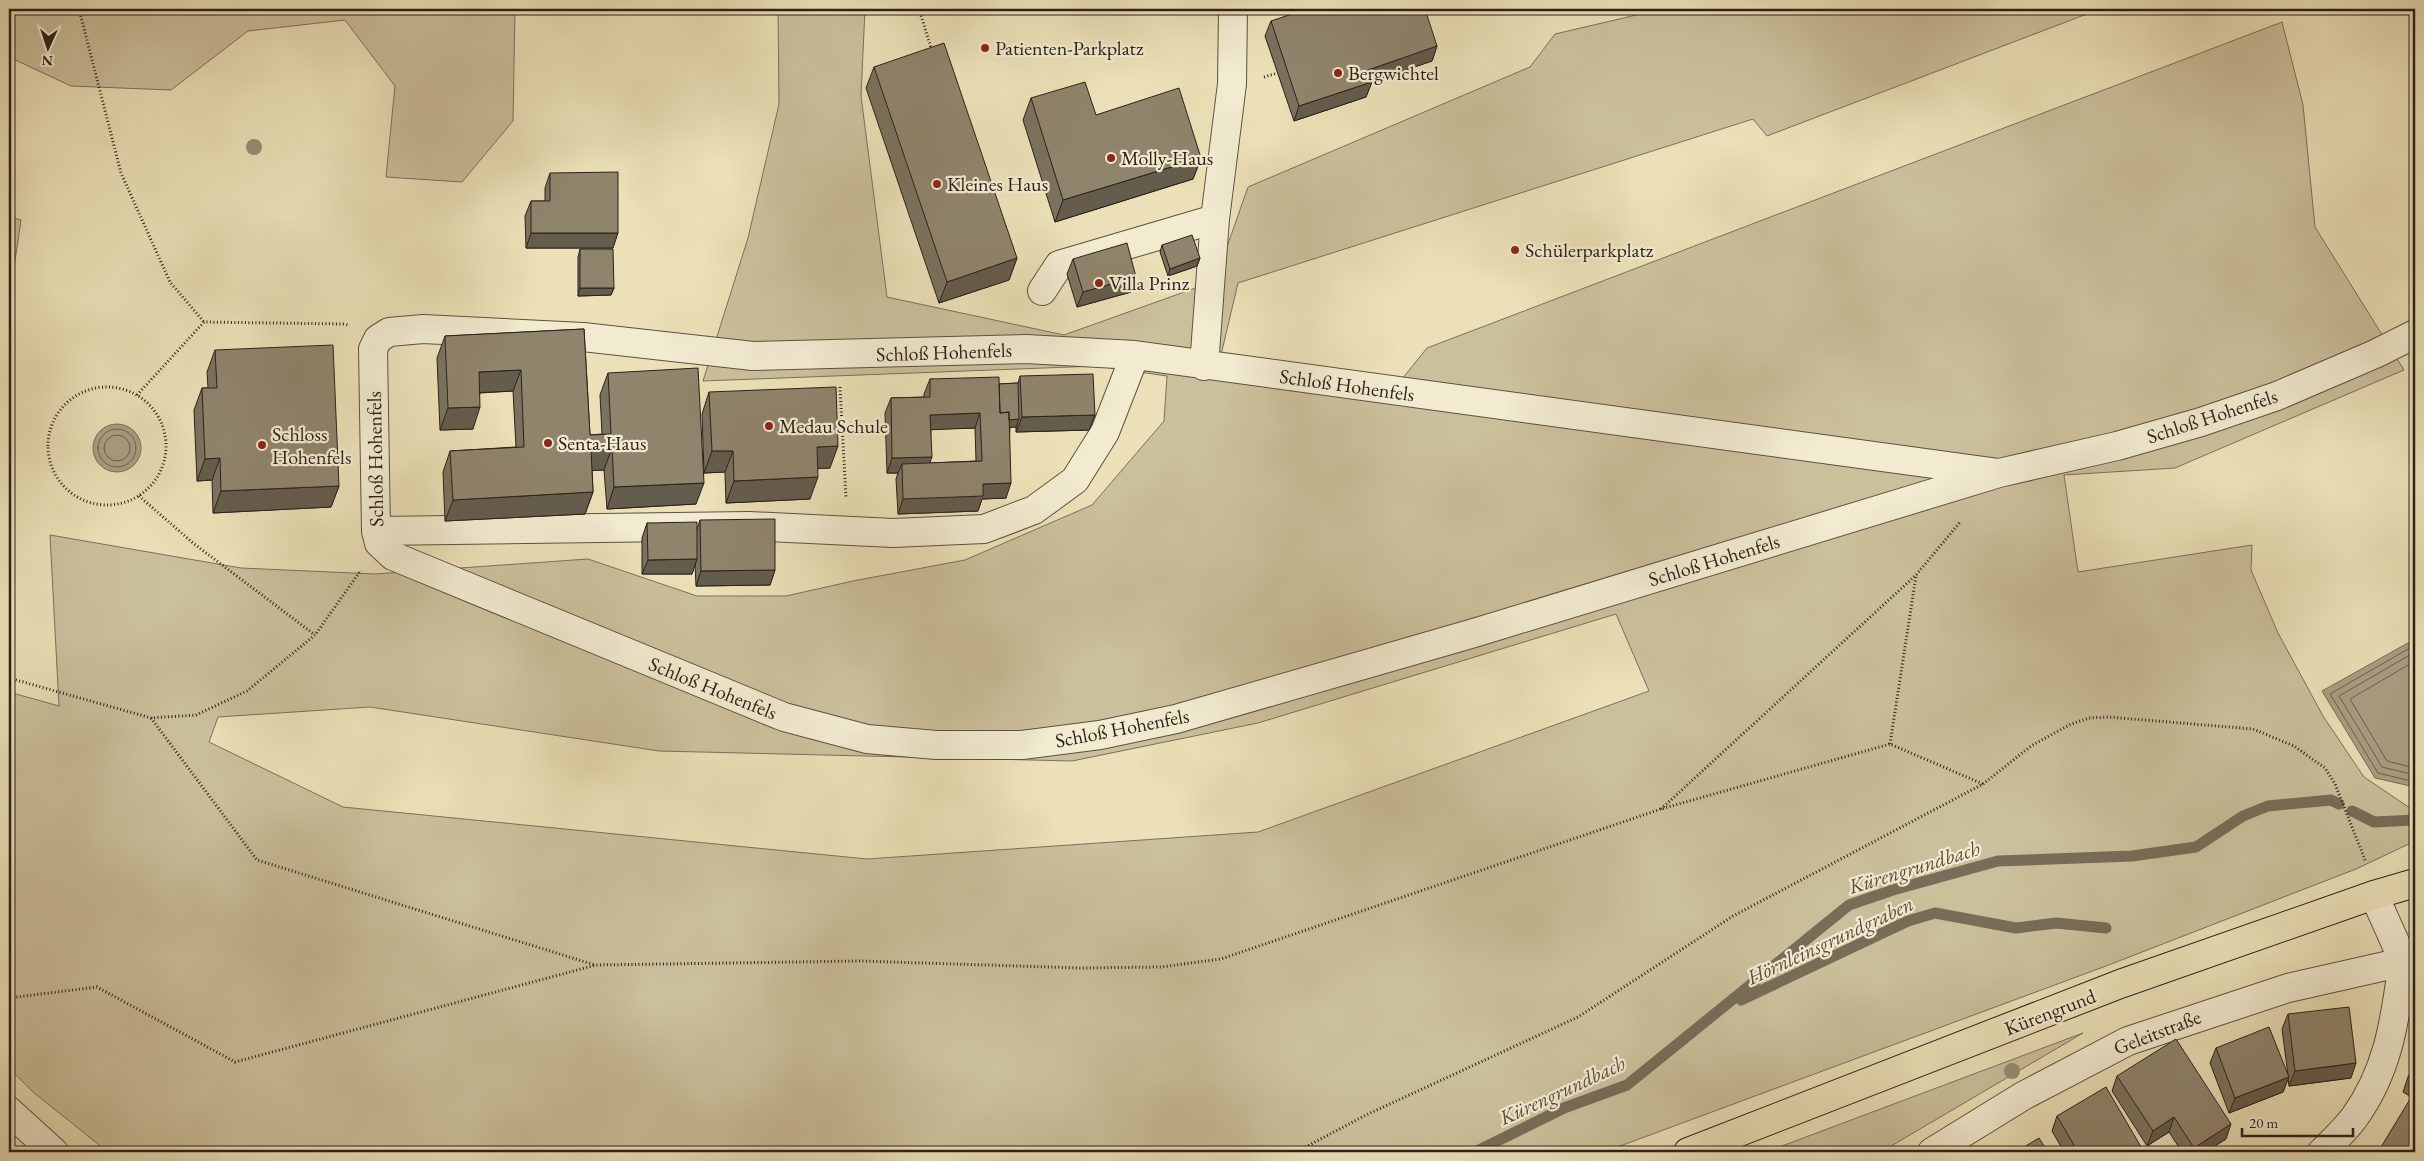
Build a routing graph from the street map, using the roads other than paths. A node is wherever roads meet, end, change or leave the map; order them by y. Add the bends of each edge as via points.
1 (1233, 9) edge
2 (1215, 219) junction
3 (1042, 291) dead end
4 (2415, 334) edge
5 (1135, 355) junction
6 (1204, 366) junction
7 (1999, 474) junction
8 (377, 537) junction
9 (2415, 883) edge
10 (2374, 895) junction
11 (2403, 962) junction
12 (2415, 987) edge
13 (9, 1111) edge
14 (54, 1152) edge
15 (1688, 1152) edge
16 (1932, 1152) edge
17 (2322, 1152) edge

1 - 2 street via 1232,84
2 - 3 street via 1059,265
2 - 6 street
4 - 7 street, Schloß Hohenfels via 2277,396 2201,422
5 - 6 street, Schloß Hohenfels
5 - 8 street via 1105,432 1075,480 1034,510 984,529 893,533 749,526
5 - 8 street, Schloß Hohenfels via 1026,349 753,356 583,337 424,329 389,332 378,339 373,349
6 - 7 street, Schloß Hohenfels
7 - 8 street, Schloß Hohenfels via 1176,720 1022,746 936,745 868,739 784,718 393,556
9 - 10 main road, Kürengrund
10 - 11 street
10 - 15 main road, Kürengrund via 2120,984
11 - 12 street
11 - 16 street, Geleitstraße via 2288,988 2128,1040 2023,1096
11 - 17 street via 2394,1030 2380,1075 2354,1119
13 - 14 street

